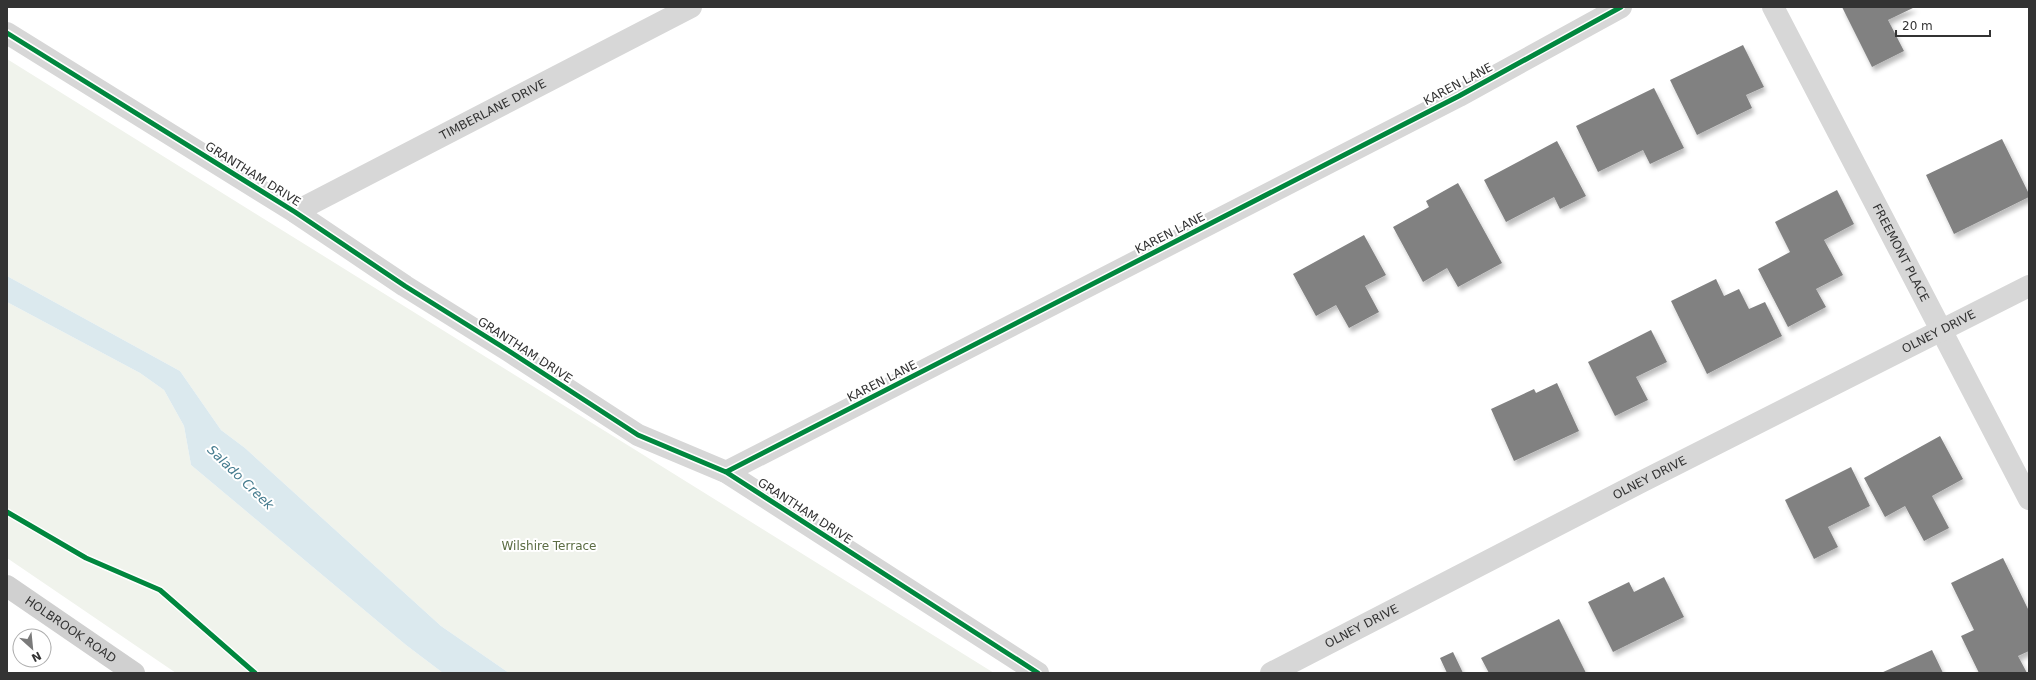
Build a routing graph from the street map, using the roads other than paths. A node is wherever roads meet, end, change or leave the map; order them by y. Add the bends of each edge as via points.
1 (691, 7) edge
2 (1621, 7) edge
3 (1773, 7) edge
4 (7, 33) edge
5 (296, 212) junction
6 (2029, 286) edge
7 (1943, 331) junction
8 (726, 472) junction
9 (2029, 499) edge
10 (7, 586) edge
11 (134, 673) edge
12 (1038, 673) edge
13 (1271, 673) edge

1 - 5 street, TIMBERLANE DRIVE
2 - 8 street, KAREN LANE via 1459,96
3 - 7 street, FREEMONT PLACE
4 - 5 street, GRANTHAM DRIVE
5 - 8 street, GRANTHAM DRIVE via 405,286 638,436
6 - 7 street, OLNEY DRIVE
7 - 9 street, FREEMONT PLACE
7 - 13 street, OLNEY DRIVE via 1641,482
8 - 12 street, GRANTHAM DRIVE
10 - 11 street, HOLBROOK ROAD

